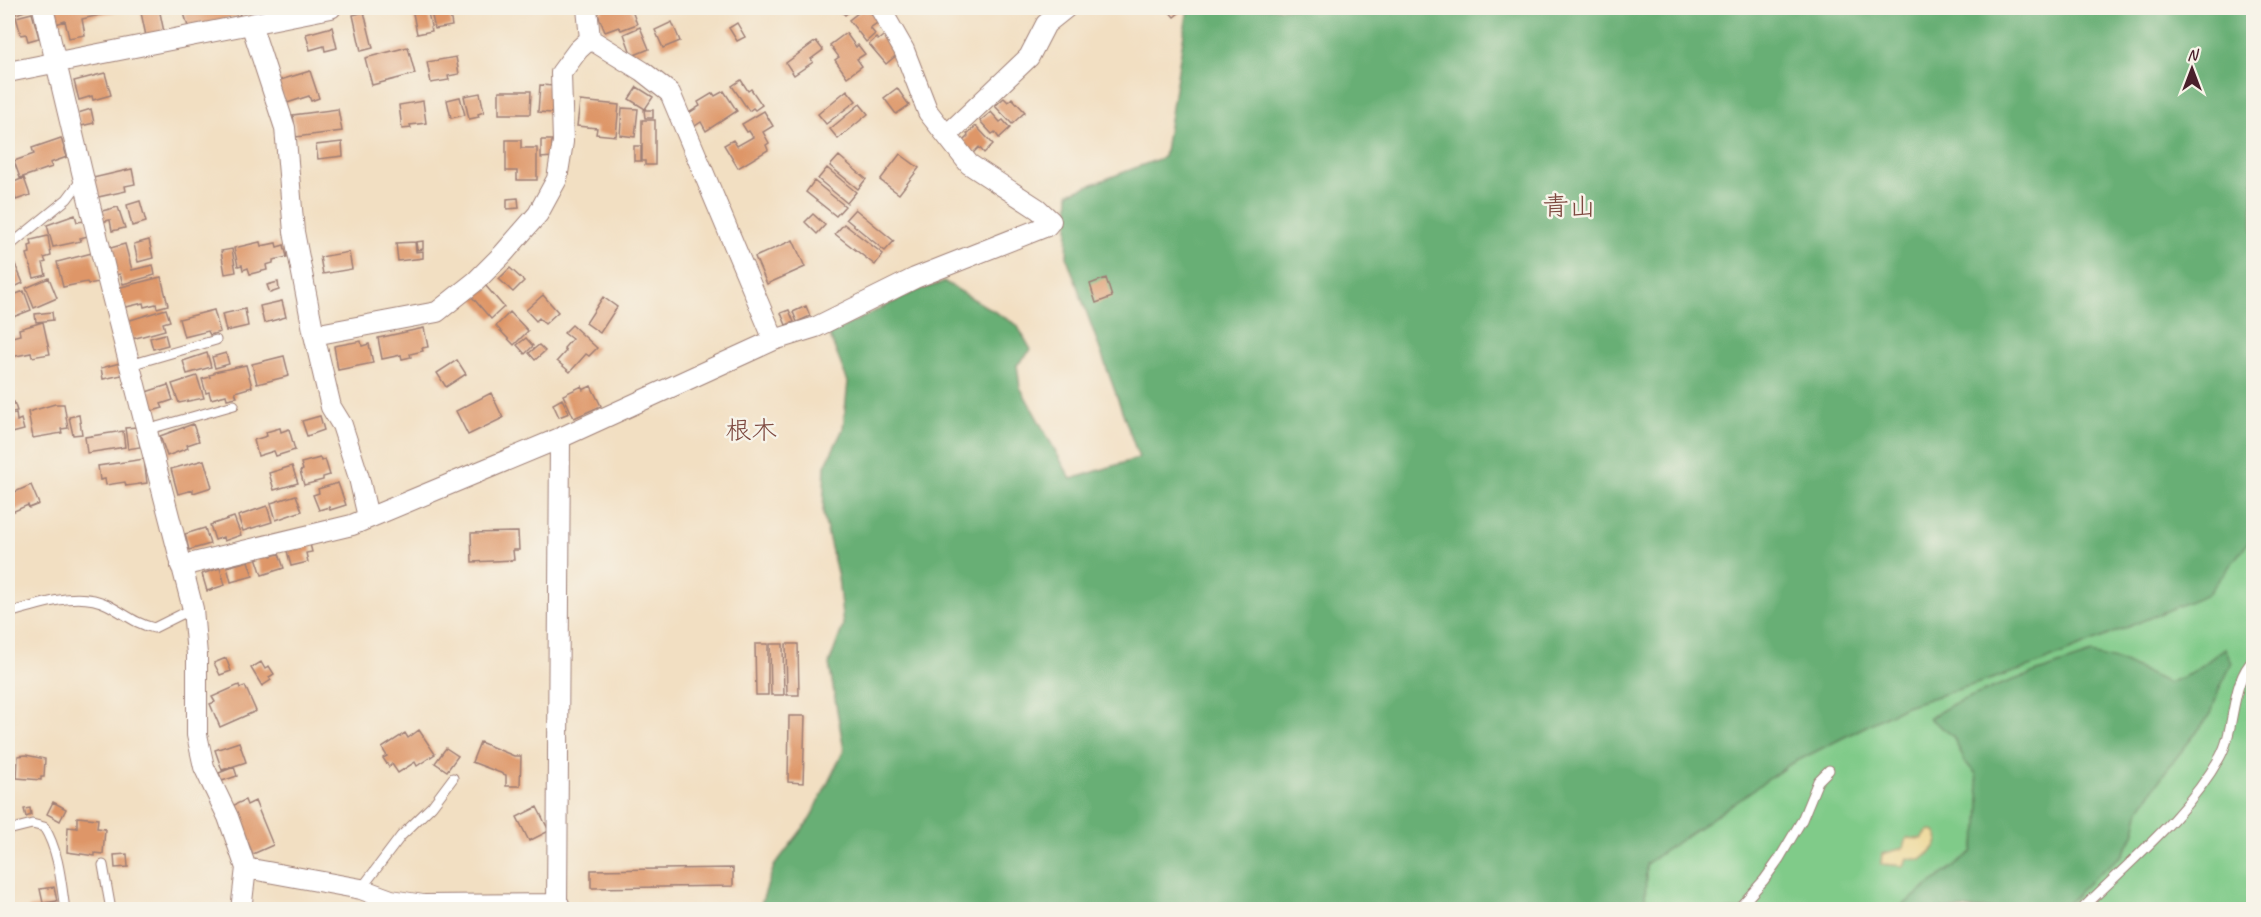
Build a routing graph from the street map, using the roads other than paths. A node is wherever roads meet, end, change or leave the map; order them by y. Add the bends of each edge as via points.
1 (43, 8) edge
2 (331, 8) edge
3 (587, 8) edge
4 (880, 8) edge
5 (1066, 8) edge
6 (251, 24) junction
7 (590, 39) junction
8 (56, 64) junction
9 (8, 72) edge
10 (947, 135) junction
11 (84, 177) junction
12 (8, 247) edge
13 (314, 335) junction
14 (216, 340) dead end
15 (774, 340) junction
16 (130, 365) junction
17 (234, 405) dead end
18 (146, 430) junction
19 (560, 438) junction
20 (368, 517) junction
21 (181, 566) junction
22 (193, 609) junction
23 (8, 613) edge
24 (2253, 659) edge
25 (1829, 770) dead end
26 (453, 778) dead end
27 (8, 830) edge
28 (103, 865) dead end
29 (246, 868) junction
30 (361, 889) junction
31 (558, 907) edge
32 (65, 909) edge
33 (111, 909) edge
34 (241, 909) edge
35 (1737, 909) edge
36 (2080, 909) edge

1 - 8 street
2 - 6 street
3 - 7 street
4 - 10 street via 904,50 928,112
5 - 10 street via 1046,24 1029,57
6 - 8 street
6 - 13 street via 285,128 294,232
7 - 13 street via 561,73 563,142 557,179 538,214 503,254 437,312
7 - 15 street via 670,93
8 - 9 street
8 - 11 street
10 - 15 street via 969,164 1038,208 1051,221 1047,226 915,278 816,327
11 - 12 lane via 67,199
11 - 16 street
13 - 20 street via 331,407 342,425
14 - 16 lane
15 - 19 street
16 - 18 street
17 - 18 lane
18 - 21 street
19 - 20 street
19 - 31 street
20 - 21 street via 352,525
21 - 22 street
22 - 23 lane via 154,628 140,625 107,604 79,597
22 - 29 street via 199,746
24 - 36 lane via 2247,666 2220,757 2167,825
25 - 35 lane via 1818,782 1803,820 1779,859
26 - 30 lane via 432,806 401,836
27 - 32 lane via 32,824 44,827 56,855
28 - 33 lane
29 - 30 street
29 - 34 street
30 - 31 street via 391,900 423,905

